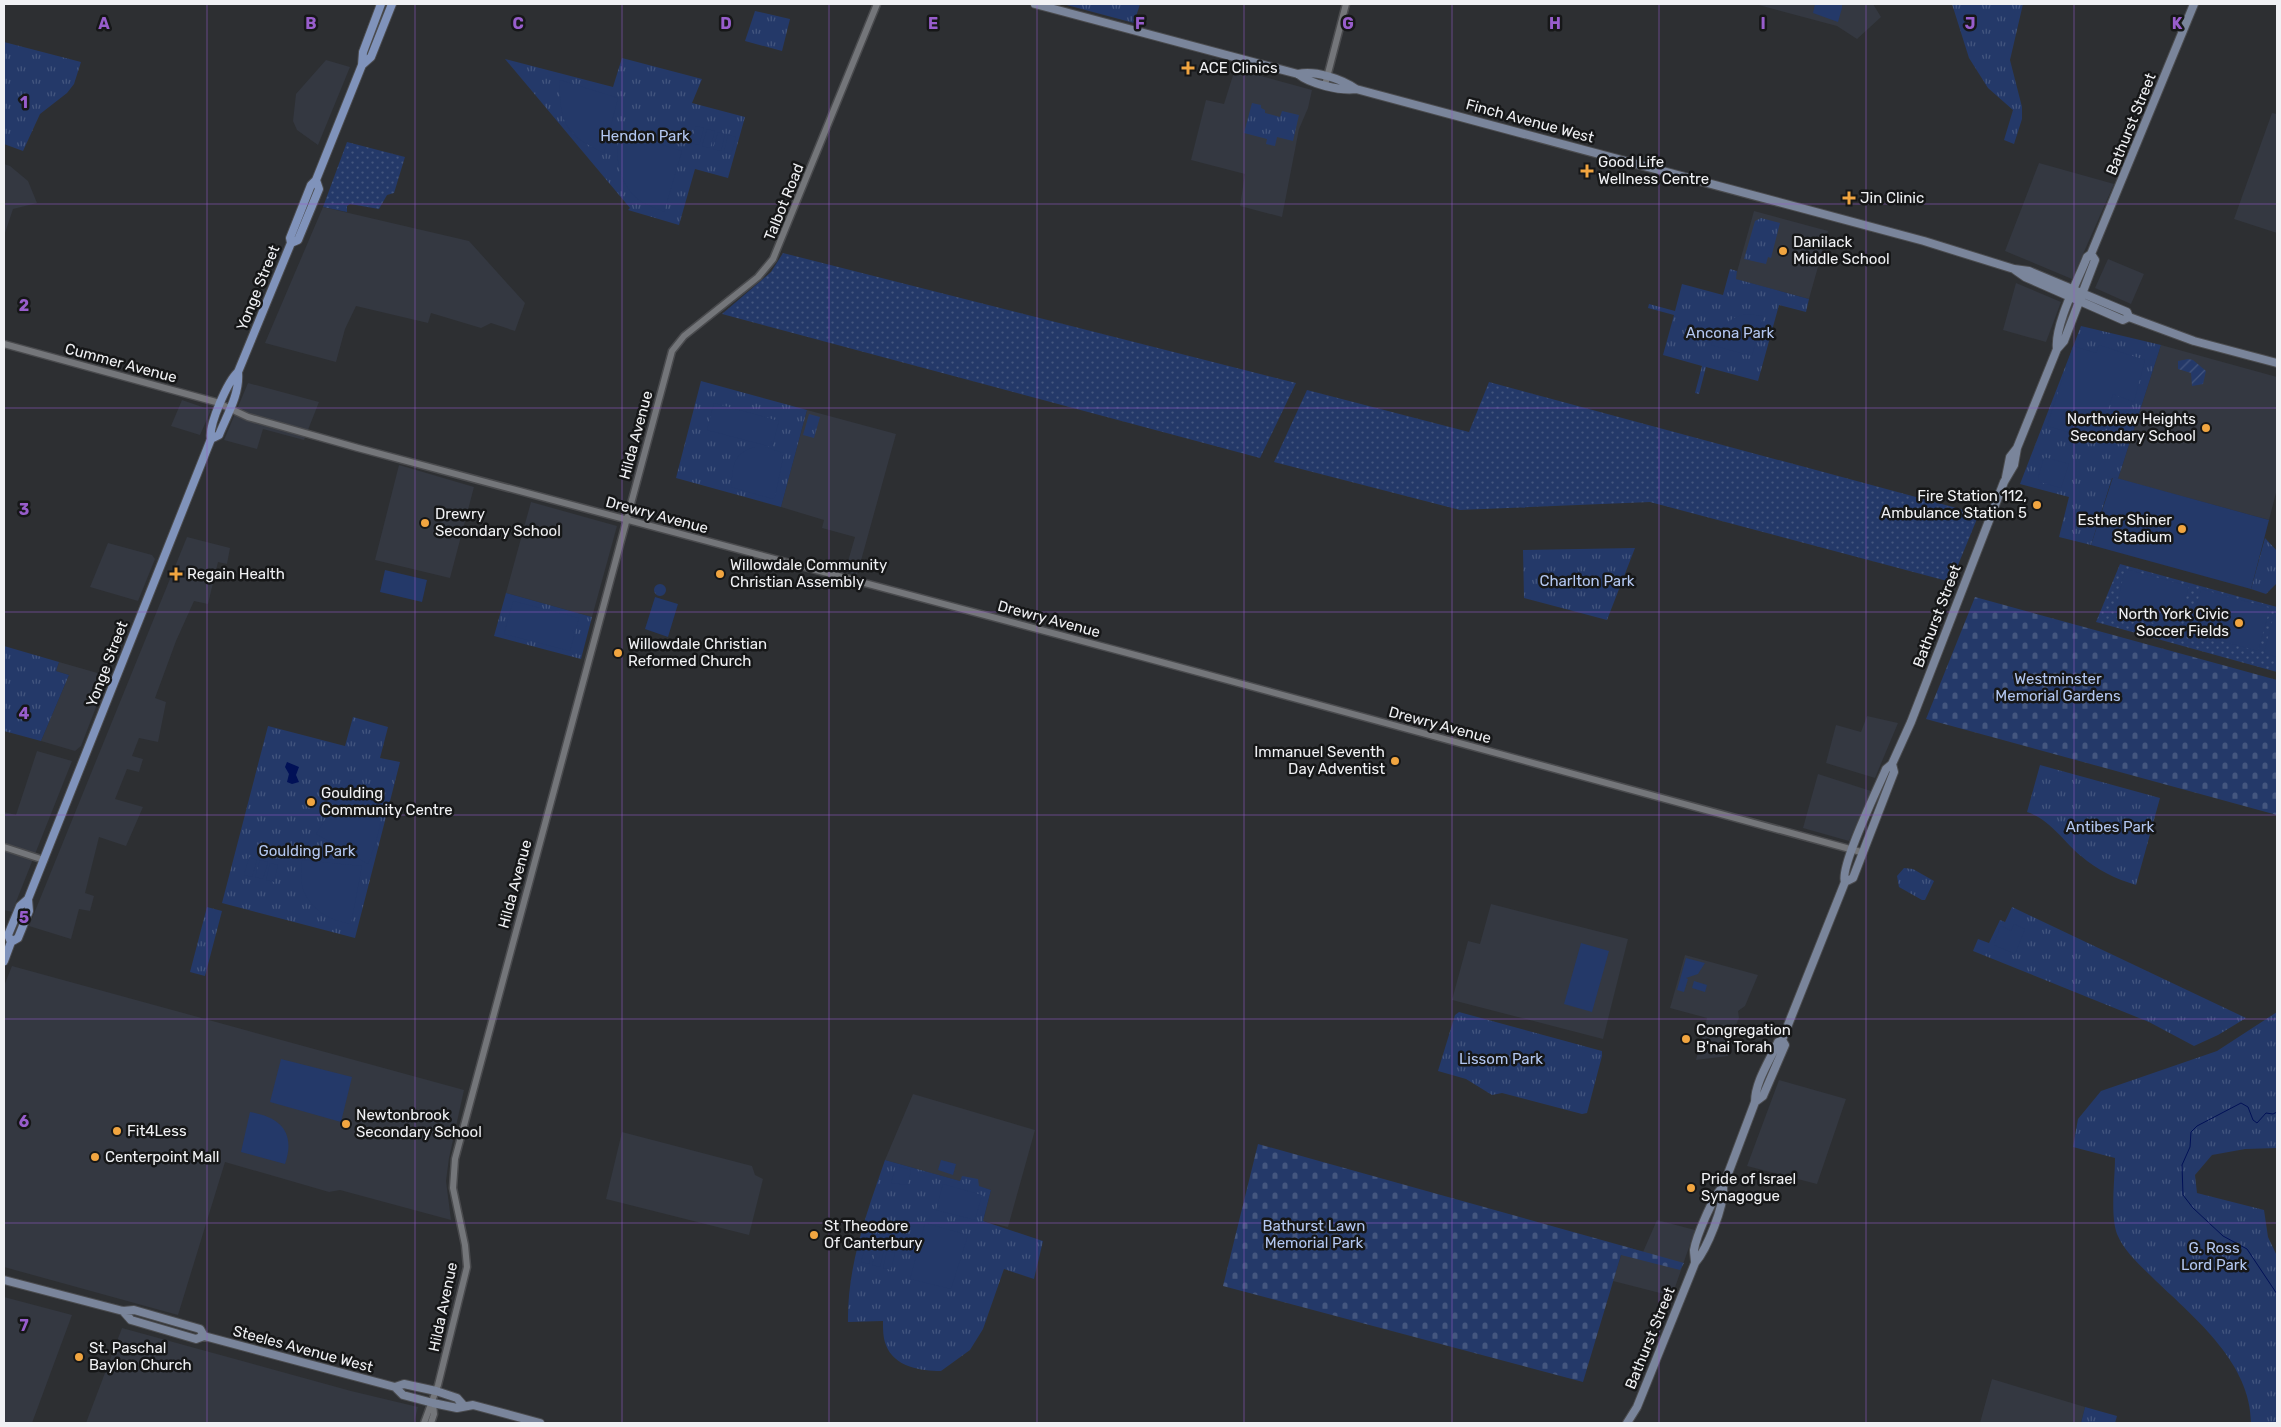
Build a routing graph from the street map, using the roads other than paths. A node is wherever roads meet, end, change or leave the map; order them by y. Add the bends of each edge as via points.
1 (381, 4) edge
2 (392, 4) edge
3 (877, 4) edge
4 (1035, 4) edge
5 (1346, 4) edge
6 (2194, 4) edge
7 (362, 65) junction
8 (1326, 81) junction
9 (2091, 254) junction
10 (2073, 293) junction
11 (2081, 297) junction
12 (4, 344) edge
13 (2057, 349) junction
14 (2277, 363) edge
15 (238, 372) junction
16 (665, 374) joint
17 (221, 404) junction
18 (230, 408) junction
19 (211, 438) junction
20 (626, 520) junction
21 (1892, 764) junction
22 (4, 847) edge
23 (1852, 848) junction
24 (1862, 852) junction
25 (44, 860) junction
26 (1845, 882) junction
27 (4, 961) edge
28 (4, 1280) edge
29 (124, 1311) junction
30 (172, 1321) junction
31 (170, 1330) junction
32 (204, 1336) junction
33 (395, 1387) junction
34 (436, 1392) junction
35 (433, 1403) junction
36 (464, 1406) junction
37 (424, 1423) edge
38 (431, 1423) edge
39 (540, 1423) edge
40 (1627, 1423) edge

1 - 7 main road, Yonge Street via 363,52
2 - 7 main road, Yonge Street via 371,57
3 - 16 street, Talbot Road via 773,259 758,277 684,336 672,351
4 - 8 main road, Finch Avenue West via 1298,74 1304,79
5 - 8 street
6 - 9 main road, Bathurst Street
7 - 15 main road, Yonge Street via 316,180 319,189 298,240 291,243
8 - 10 main road, Finch Avenue West via 1344,91 1356,89 1947,247 2014,269 2029,270
9 - 10 main road, Bathurst Street
9 - 11 main road, Bathurst Street via 2095,260
10 - 11 main road, Finch Avenue West
10 - 13 main road, Bathurst Street via 2056,339
11 - 13 main road, Bathurst Street via 2064,341
11 - 14 main road, Finch Avenue West via 2127,312 2129,317 2194,342
12 - 17 street, Cummer Avenue
13 - 21 main road, Bathurst Street via 2014,465 2006,477
15 - 17 main road, Yonge Street via 230,381
15 - 18 main road, Yonge Street via 239,383
16 - 20 street, Hilda Avenue
17 - 18 street, Cummer Avenue
17 - 19 main road, Yonge Street via 210,427
18 - 19 main road, Yonge Street via 218,435
18 - 20 street, Drewry Avenue via 248,417
19 - 25 main road, Yonge Street
20 - 23 street, Drewry Avenue
20 - 34 street, Hilda Avenue via 453,1166 453,1188 467,1267
21 - 23 main road, Bathurst Street via 1886,769
21 - 24 main road, Bathurst Street via 1894,772
22 - 25 street
23 - 24 street, Drewry Avenue
23 - 26 main road, Bathurst Street via 1843,873
24 - 26 main road, Bathurst Street via 1852,879
25 - 27 main road, Yonge Street via 28,900 29,911
26 - 40 main road, Bathurst Street via 1782,1040 1785,1045 1763,1096 1755,1102 1722,1187 1716,1193 1694,1251 1696,1262 1637,1407
28 - 29 main road, Steeles Avenue West
29 - 30 main road, Steeles Avenue West via 134,1310
29 - 31 main road, Steeles Avenue West via 131,1320
30 - 31 main road
30 - 32 main road, Steeles Avenue West via 200,1329
31 - 32 main road, Steeles Avenue West via 196,1338
32 - 33 main road, Steeles Avenue West
33 - 34 main road, Steeles Avenue West via 404,1384
33 - 35 main road, Steeles Avenue West via 404,1394
34 - 35 street, Hilda Avenue
34 - 36 main road, Steeles Avenue West via 457,1398
35 - 36 main road, Steeles Avenue West via 457,1408
35 - 37 street, Hilda Avenue via 428,1408
35 - 38 street, Hilda Avenue
36 - 39 main road, Steeles Avenue West via 473,1405

